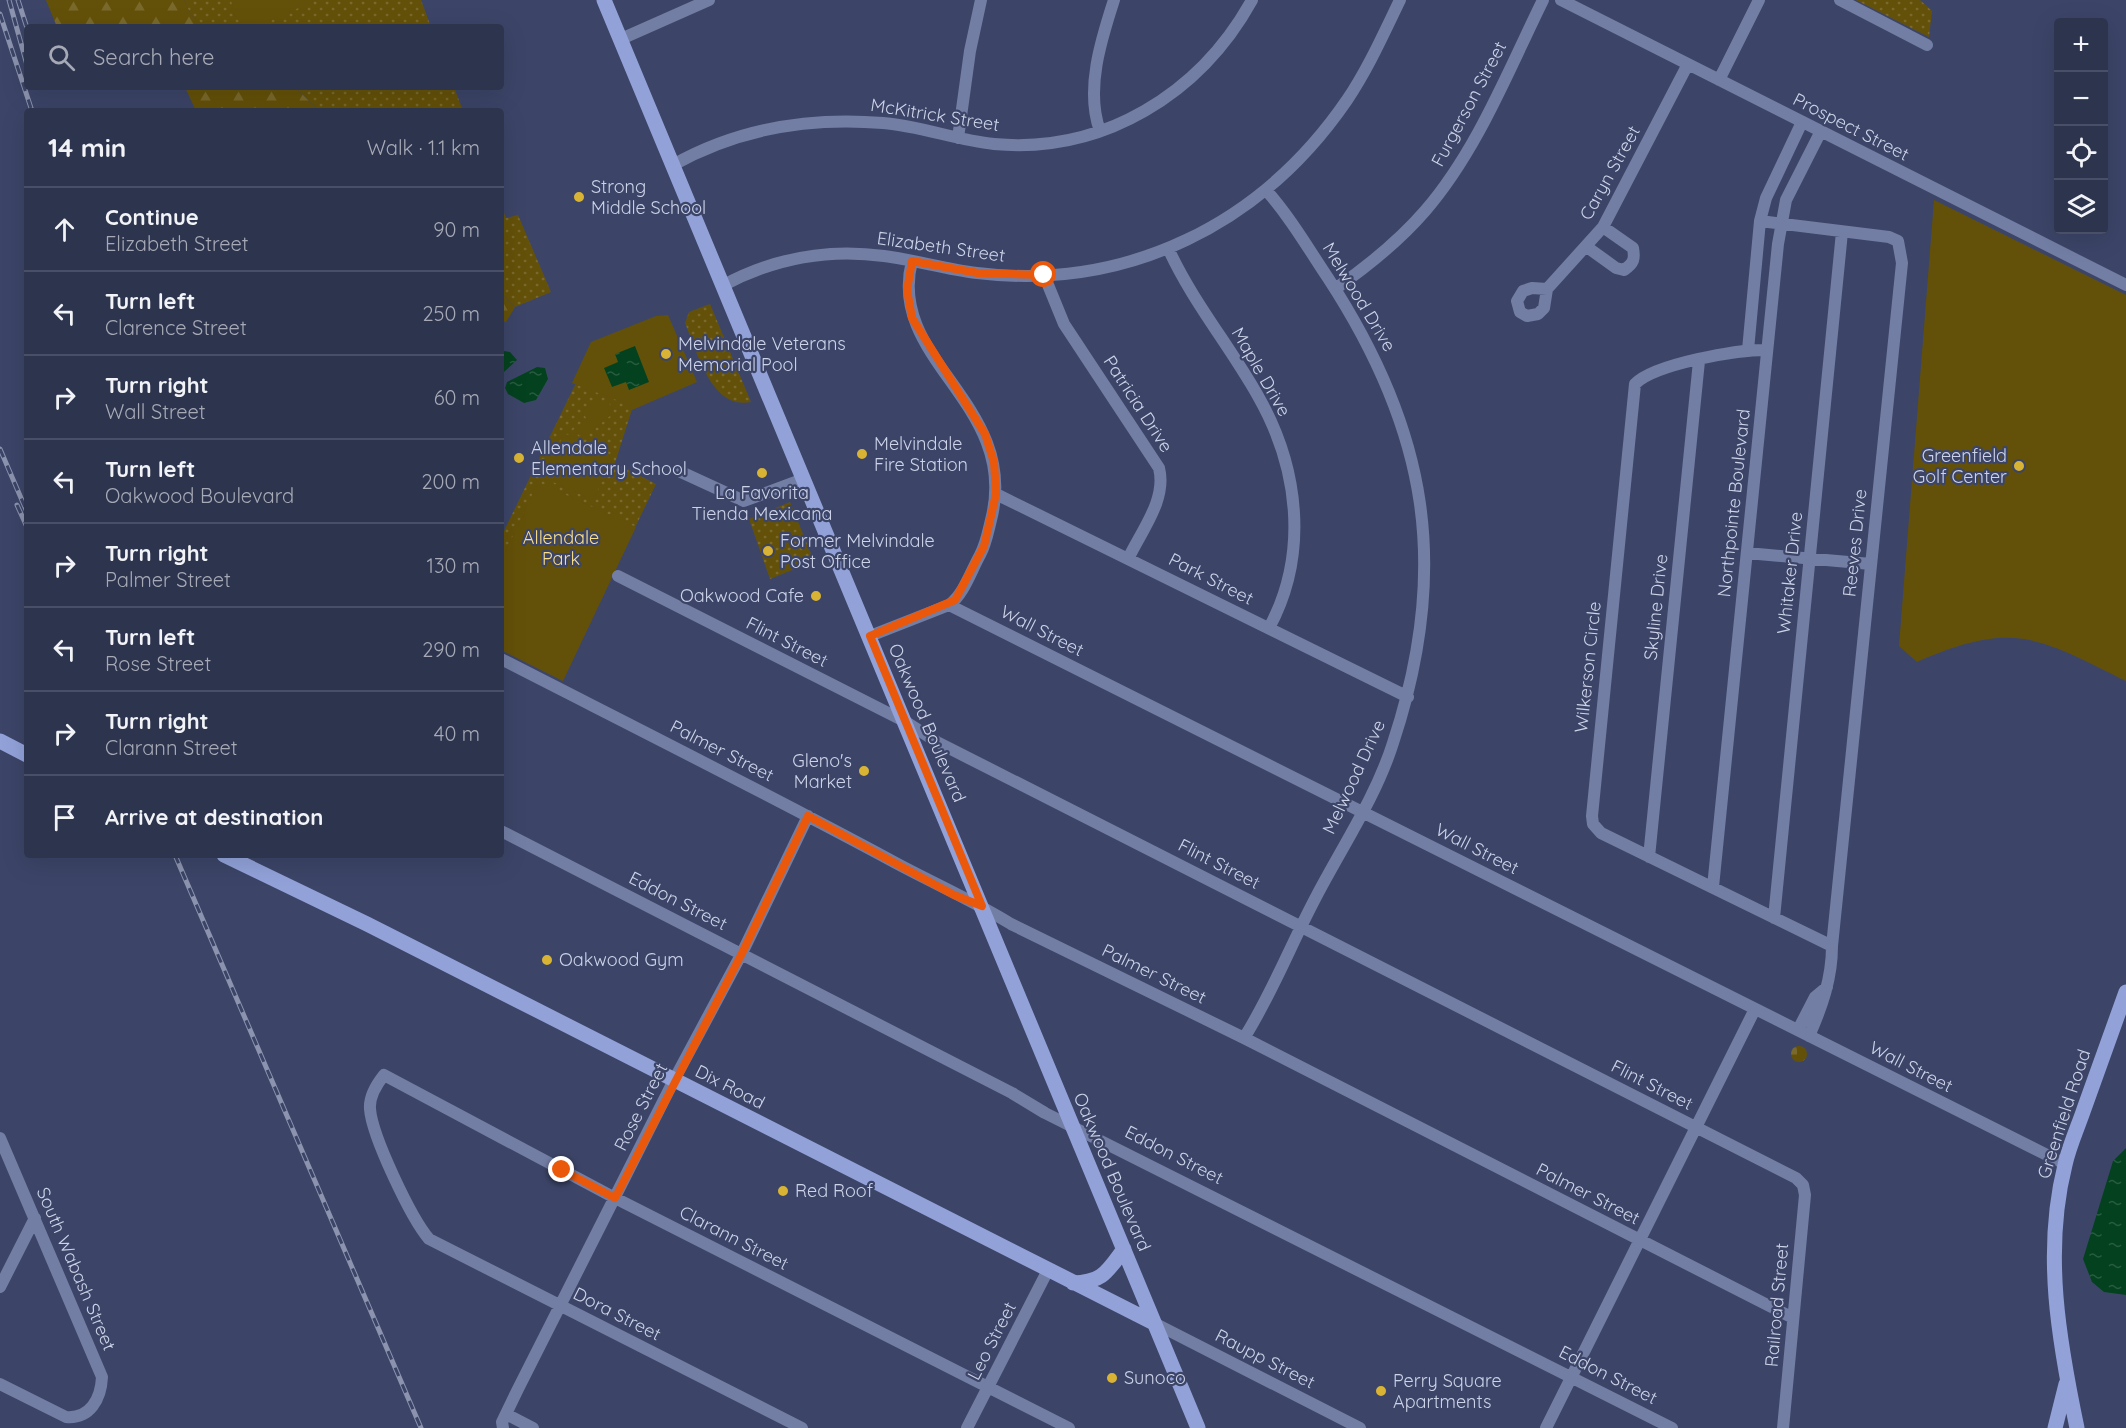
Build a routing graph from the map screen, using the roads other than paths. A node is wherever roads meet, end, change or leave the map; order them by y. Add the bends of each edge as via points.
1 (604, 0) edge
2 (709, 0) edge
3 (981, 0) edge
4 (1114, 0) edge
5 (1252, 0) edge
6 (1400, 0) edge
7 (1543, 0) edge
8 (1560, 0) edge
9 (1759, 0) edge
10 (1840, 0) edge
11 (621, 39) junction
12 (1927, 45) dead end
13 (1688, 64) junction
14 (1719, 80) junction
15 (1802, 122) junction
16 (1100, 131) junction
17 (1821, 131) junction
18 (958, 138) junction
19 (673, 165) junction
20 (1266, 190) junction
21 (1760, 221) junction
22 (1781, 225) junction
23 (1603, 227) junction
24 (1842, 232) junction
25 (1587, 247) junction
26 (1168, 248) junction
27 (912, 261) junction
28 (1044, 275) junction
29 (2126, 285) edge
30 (722, 286) junction
31 (1335, 288) junction
32 (1547, 289) dead end
33 (1748, 350) junction
34 (1767, 350) junction
35 (1699, 361) junction
36 (681, 472) dead end
37 (803, 479) junction
38 (996, 494) junction
39 (1747, 553) junction
40 (1129, 557) junction
41 (1810, 559) junction
42 (1871, 564) junction
43 (618, 576) dead end
44 (949, 604) junction
45 (1269, 628) junction
46 (870, 636) junction
47 (504, 660) edge
48 (1408, 697) junction
49 (906, 722) junction
50 (0, 741) edge
51 (24, 753) edge
52 (1361, 812) junction
53 (808, 816) junction
54 (504, 833) edge
55 (1649, 857) junction
56 (230, 858) edge
57 (1713, 887) junction
58 (982, 906) junction
59 (1774, 918) junction
60 (1301, 925) junction
61 (1832, 946) junction
62 (742, 953) junction
63 (2126, 993) edge
64 (1755, 1009) junction
65 (1803, 1033) junction
66 (1244, 1038) junction
67 (674, 1080) junction
68 (1071, 1124) junction
69 (1695, 1126) junction
70 (0, 1138) edge
71 (2065, 1164) junction
72 (1803, 1185) joint
73 (615, 1198) junction
74 (35, 1218) junction
75 (420, 1229) joint
76 (1638, 1239) junction
77 (1124, 1249) junction
78 (1048, 1270) junction
79 (1072, 1283) junction
80 (0, 1287) edge
81 (560, 1306) junction
82 (1793, 1318) junction
83 (1154, 1323) junction
84 (1571, 1376) junction
85 (2067, 1378) junction
86 (0, 1384) edge
87 (989, 1386) junction
88 (506, 1414) junction
89 (503, 1428) edge
90 (533, 1428) edge
91 (802, 1428) edge
92 (968, 1428) edge
93 (1069, 1428) edge
94 (1198, 1428) edge
95 (1360, 1428) edge
96 (1546, 1428) edge
97 (1672, 1428) edge
98 (1783, 1428) edge
99 (2055, 1428) edge
100 (2077, 1428) edge

1 - 11 main road, Oakwood Boulevard
2 - 11 street
3 - 18 street
4 - 16 street via 1094,87
5 - 16 street, McKitrick Street via 1219,49 1182,88 1148,111
6 - 20 street, Elizabeth Street via 1348,98 1310,147
7 - 31 street, Furgerson Street via 1475,136 1427,209 1384,252
8 - 13 street, Prospect Street
9 - 14 street
10 - 12 street
11 - 19 main road, Oakwood Boulevard
13 - 14 street, Prospect Street
13 - 23 street, Caryn Street
14 - 15 street, Prospect Street
15 - 17 street, Prospect Street
15 - 21 street via 1766,198
16 - 18 street, McKitrick Street via 1032,144
17 - 22 street, Northpointe Boulevard via 1786,200
17 - 29 street, Prospect Street
18 - 19 street, McKitrick Street via 885,123 814,123 738,136
19 - 30 main road, Oakwood Boulevard
20 - 26 street, Elizabeth Street via 1218,224
20 - 31 street, Melwood Drive
21 - 22 street, Reeves Drive
21 - 33 street
22 - 24 street, Reeves Drive
22 - 34 street, Northpointe Boulevard
23 - 25 street, Caryn Street
23 - 25 street via 1633,248 1635,258 1631,265 1624,270 1616,268
24 - 41 street, Whitaker Drive
24 - 42 street, Reeves Drive via 1889,237 1898,241 1901,249
25 - 32 street, Caryn Street
26 - 28 street, Elizabeth Street via 1102,269
26 - 45 street, Maple Drive via 1192,294 1259,398 1286,465 1295,512 1295,553 1285,594
27 - 28 street, Elizabeth Street via 978,273
27 - 30 street, Elizabeth Street via 861,254 814,255 765,266
27 - 38 street via 907,290 912,318 985,434 994,462
28 - 40 street, Patricia Drive via 1064,324 1159,468 1159,497
30 - 37 main road, Oakwood Boulevard
31 - 48 street, Melwood Drive via 1363,332 1386,382 1406,437 1418,490 1425,597 1420,647
33 - 34 street, Wilkerson Circle
33 - 35 street, Wilkerson Circle
34 - 39 street, Northpointe Boulevard
35 - 55 street, Skyline Drive
35 - 55 street, Wilkerson Circle via 1651,371 1635,384 1592,816 1600,834
36 - 37 street via 744,501
37 - 46 main road, Oakwood Boulevard
38 - 40 street, Park Street
38 - 44 street via 984,546 959,595
39 - 41 street
39 - 57 street, Northpointe Boulevard
40 - 45 street, Park Street
41 - 42 street
41 - 59 street, Whitaker Drive
42 - 61 street, Reeves Drive
43 - 49 street, Flint Street
44 - 46 street
44 - 52 street, Wall Street
45 - 48 street, Park Street
46 - 49 main road, Oakwood Boulevard
47 - 53 street, Palmer Street
48 - 52 street, Melwood Drive via 1393,746
49 - 58 main road, Oakwood Boulevard
49 - 60 street, Flint Street via 937,742
50 - 51 main road
52 - 60 street, Melwood Drive
52 - 64 street, Wall Street
53 - 58 street, Palmer Street via 954,895
53 - 62 street, Rose Street
54 - 62 street, Eddon Street
55 - 57 street, Wilkerson Circle
56 - 67 main road, Dix Road
57 - 59 street, Wilkerson Circle
58 - 66 street, Palmer Street via 1011,924
58 - 68 main road, Oakwood Boulevard
59 - 61 street, Wilkerson Circle
60 - 66 street, Melwood Drive
60 - 69 street, Flint Street
61 - 65 street, Reeves Drive via 1832,971 1820,1012
62 - 67 street, Rose Street
62 - 68 street, Eddon Street
63 - 71 main road, Greenfield Road
64 - 65 street, Wall Street
64 - 69 street
65 - 71 street, Wall Street
66 - 76 street, Palmer Street
67 - 73 street, Rose Street
67 - 78 main road, Dix Road
68 - 77 main road, Oakwood Boulevard
68 - 84 street, Eddon Street
69 - 72 street, Flint Street
69 - 76 street
70 - 74 street, South Wabash Street
71 - 85 main road, Greenfield Road via 2054,1269
72 - 82 street, Railroad Street
73 - 75 street, Clarann Street via 384,1075 372,1094 370,1109 376,1133
73 - 81 street, Rose Street
73 - 87 street, Clarann Street
74 - 80 street
74 - 86 street, South Wabash Street via 100,1370 100,1394 86,1413 66,1417
75 - 81 street, Dora Street via 429,1239
76 - 82 street, Palmer Street
76 - 84 street
77 - 79 main road via 1104,1276 1091,1283
77 - 83 main road, Oakwood Boulevard
78 - 79 main road, Dix Road
78 - 87 street, Leo Street
79 - 83 main road, Dix Road
81 - 88 street, Rose Street
81 - 91 street, Dora Street
82 - 98 street, Railroad Street
83 - 94 main road, Oakwood Boulevard
83 - 95 street, Raupp Street
84 - 96 street
84 - 97 street, Eddon Street
85 - 99 main road
85 - 100 main road, Greenfield Road
87 - 92 street, Leo Street
87 - 93 street, Clarann Street
88 - 89 street, Rose Street
88 - 90 street

